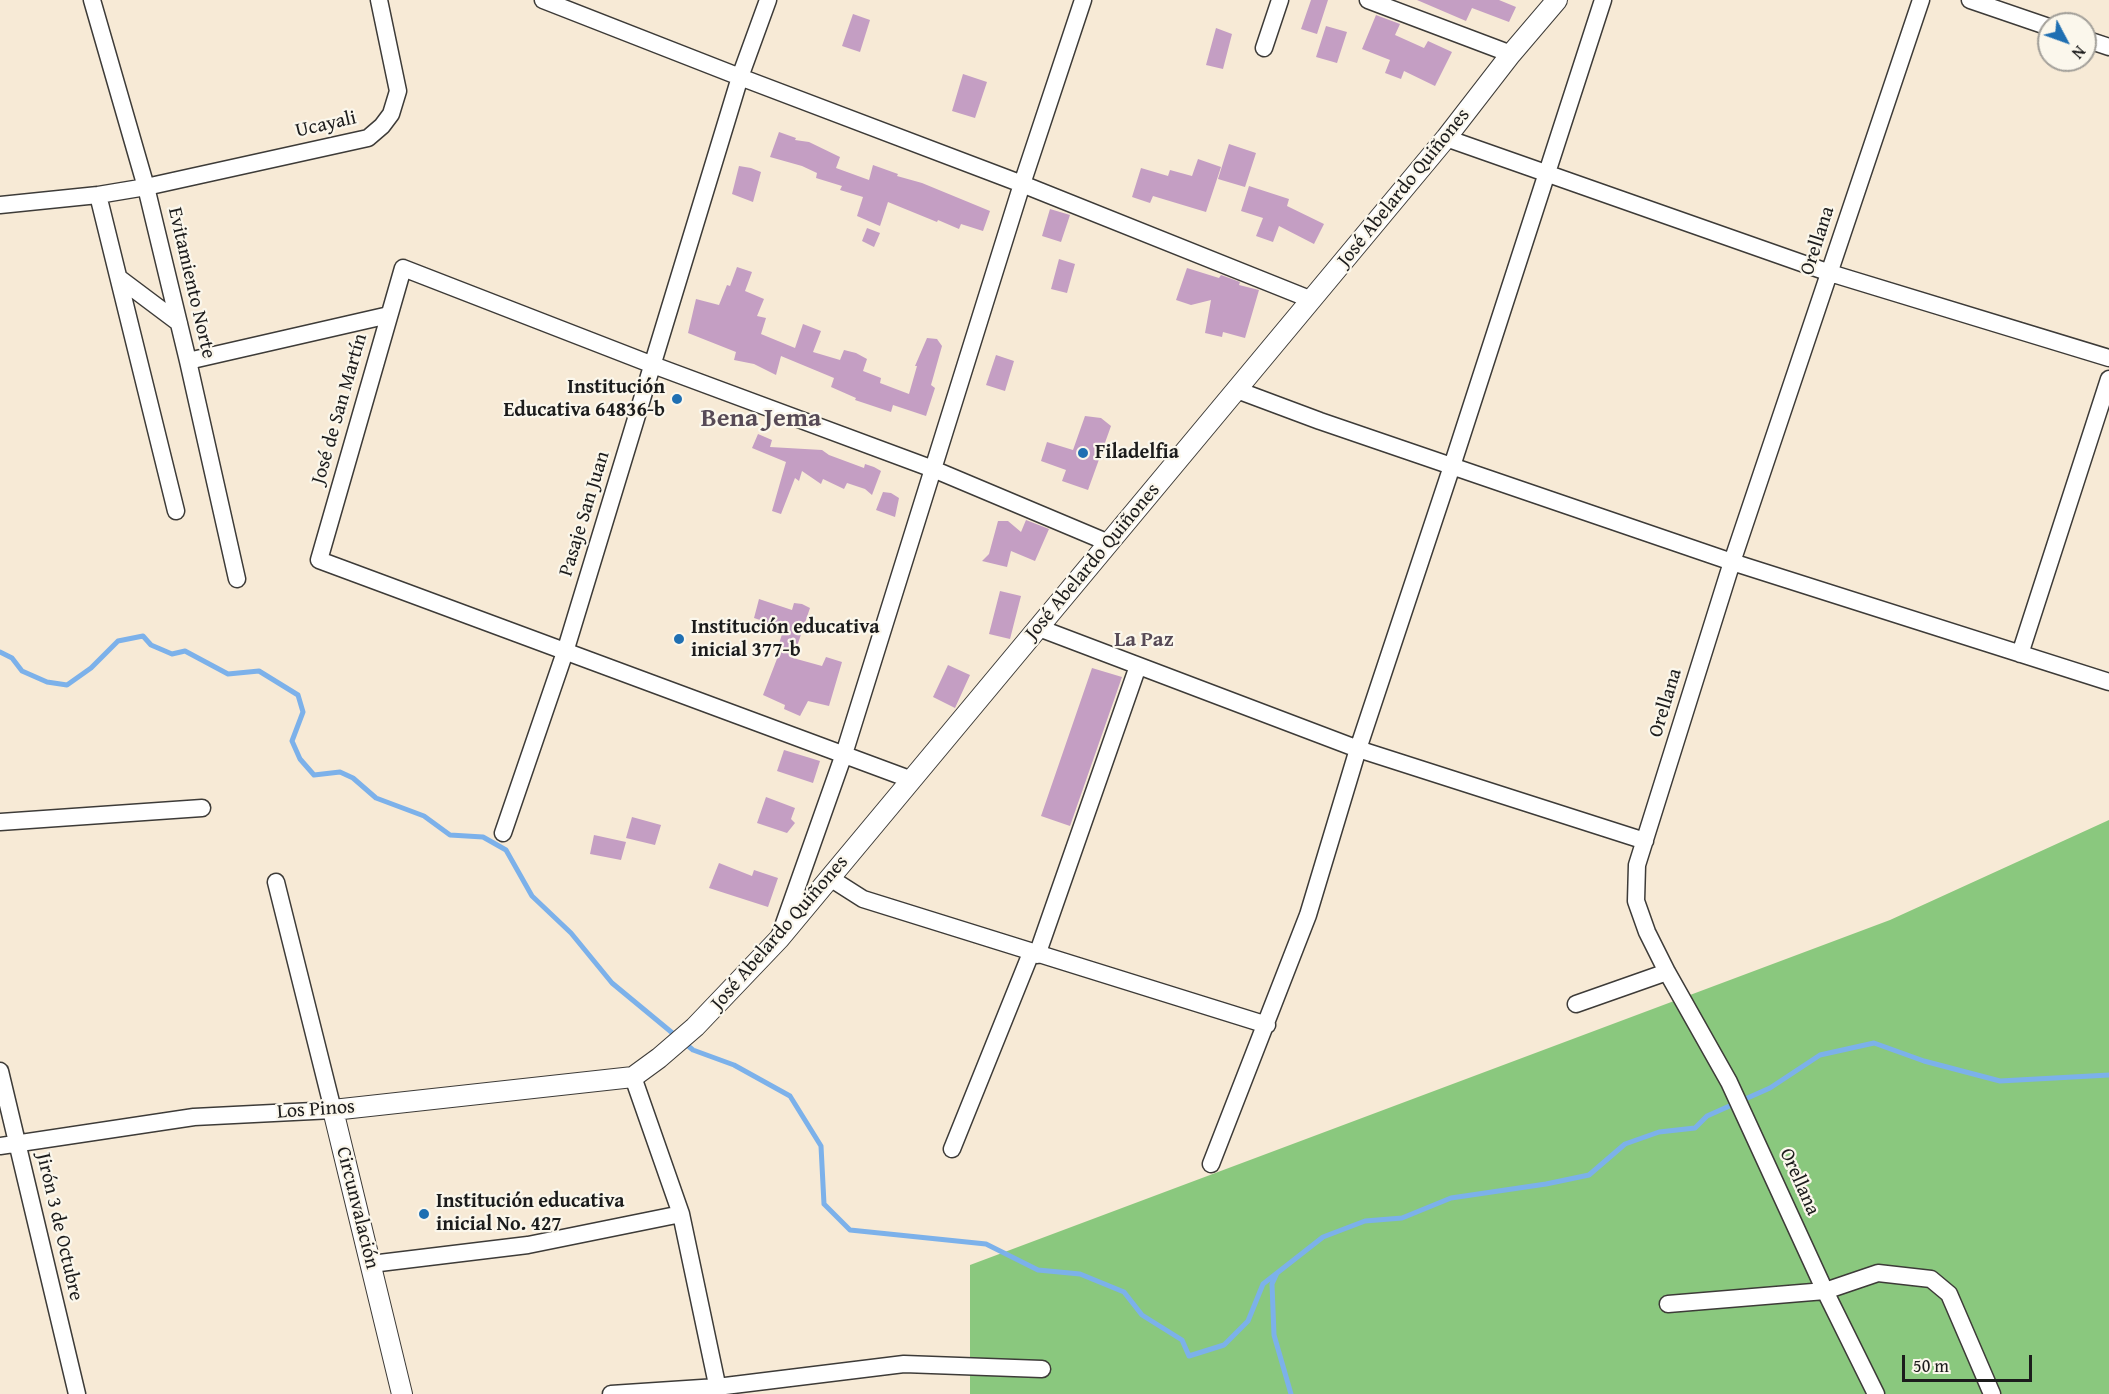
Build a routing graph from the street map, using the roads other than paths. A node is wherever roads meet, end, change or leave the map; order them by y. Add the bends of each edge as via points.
1 (92, 0) edge
2 (379, 0) edge
3 (543, 0) edge
4 (768, 0) edge
5 (1083, 0) edge
6 (1280, 0) edge
7 (1368, 0) edge
8 (1557, 0) edge
9 (1603, 0) edge
10 (1921, 0) edge
11 (1970, 0) edge
12 (2037, 23) edge
13 (1264, 48) dead end
14 (1511, 54) junction
15 (740, 77) junction
16 (1446, 138) junction
17 (1546, 173) junction
18 (1022, 184) junction
19 (146, 187) junction
20 (98, 195) junction
21 (0, 205) edge
22 (1830, 273) junction
23 (119, 278) junction
24 (1312, 300) junction
25 (389, 315) junction
26 (179, 323) junction
27 (2109, 358) edge
28 (188, 361) junction
29 (653, 365) junction
30 (2109, 379) edge
31 (1237, 390) junction
32 (1452, 466) junction
33 (933, 469) junction
34 (176, 511) dead end
35 (1109, 543) junction
36 (1732, 562) junction
37 (237, 579) dead end
38 (1038, 628) junction
39 (565, 651) junction
40 (2020, 654) junction
41 (1138, 666) junction
42 (2109, 682) edge
43 (1358, 749) junction
44 (844, 754) junction
45 (912, 780) junction
46 (202, 808) dead end
47 (0, 822) edge
48 (503, 833) dead end
49 (1645, 841) junction
50 (830, 878) junction
51 (276, 882) dead end
52 (779, 939) junction
53 (1034, 954) junction
54 (1667, 972) junction
55 (1576, 1004) dead end
56 (1267, 1025) junction
57 (0, 1071) edge
58 (633, 1077) junction
59 (333, 1110) junction
60 (19, 1144) junction
61 (0, 1146) edge
62 (952, 1149) dead end
63 (1212, 1164) dead end
64 (681, 1214) junction
65 (371, 1264) junction
66 (1825, 1291) junction
67 (1668, 1304) dead end
68 (1042, 1369) dead end
69 (718, 1390) edge
70 (77, 1394) edge
71 (402, 1394) edge
72 (611, 1394) edge
73 (1876, 1394) edge
74 (1992, 1394) edge

1 - 19 street, Evitamiento Norte
2 - 19 street, Ucayali via 398,92 391,114 368,138
3 - 15 street
4 - 15 street, Pasaje San Juan
5 - 18 street
6 - 13 street
7 - 14 street
8 - 14 street, José Abelardo Quiñones
9 - 17 street
10 - 22 street, Orellana
11 - 12 street
14 - 16 street, José Abelardo Quiñones
15 - 18 street
15 - 29 street, Pasaje San Juan
16 - 17 street
16 - 24 street, José Abelardo Quiñones
17 - 22 street
17 - 32 street
18 - 24 street
18 - 33 street
19 - 20 street, Ucayali
19 - 26 street, Evitamiento Norte
20 - 21 street, Ucayali
20 - 23 street
22 - 27 street
22 - 36 street, Orellana
23 - 26 street
23 - 34 street
24 - 31 street, José Abelardo Quiñones
25 - 28 street
25 - 29 street, José de San Martín via 403,268
25 - 39 street, José de San Martín via 319,560
26 - 28 street, Evitamiento Norte
28 - 37 street, Evitamiento Norte
29 - 33 street
29 - 39 street, Pasaje San Juan
30 - 40 street
31 - 32 street
31 - 35 street, José Abelardo Quiñones
32 - 36 street
32 - 43 street
33 - 35 street
33 - 44 street
35 - 38 street, José Abelardo Quiñones
36 - 40 street
36 - 49 street, Orellana
38 - 41 street
38 - 45 street, José Abelardo Quiñones
39 - 44 street
39 - 48 street, Pasaje San Juan
40 - 42 street
41 - 43 street
41 - 53 street
43 - 49 street
43 - 56 street via 1308,915
44 - 45 street
44 - 52 street
45 - 50 street, José Abelardo Quiñones
46 - 47 street
49 - 54 street, Orellana via 1637,865 1636,901
50 - 52 street, José Abelardo Quiñones
50 - 53 street via 863,899
51 - 59 street, Circunvalación
52 - 58 street, José Abelardo Quiñones via 695,1028
53 - 56 street
53 - 62 street
54 - 55 street
54 - 66 street, Orellana via 1729,1082
56 - 63 street
57 - 60 street, Jirón 3 de Octubre
58 - 59 street, Los Pinos
58 - 64 street
59 - 60 street, Los Pinos via 194,1117
59 - 65 street, Circunvalación
60 - 61 street, Los Pinos
60 - 70 street, Jirón 3 de Octubre
64 - 65 street via 528,1245
64 - 69 street
65 - 71 street, Circunvalación
66 - 67 street
66 - 73 street, Orellana
66 - 74 street via 1878,1273 1930,1279 1949,1294
68 - 69 street via 904,1364
69 - 72 street

